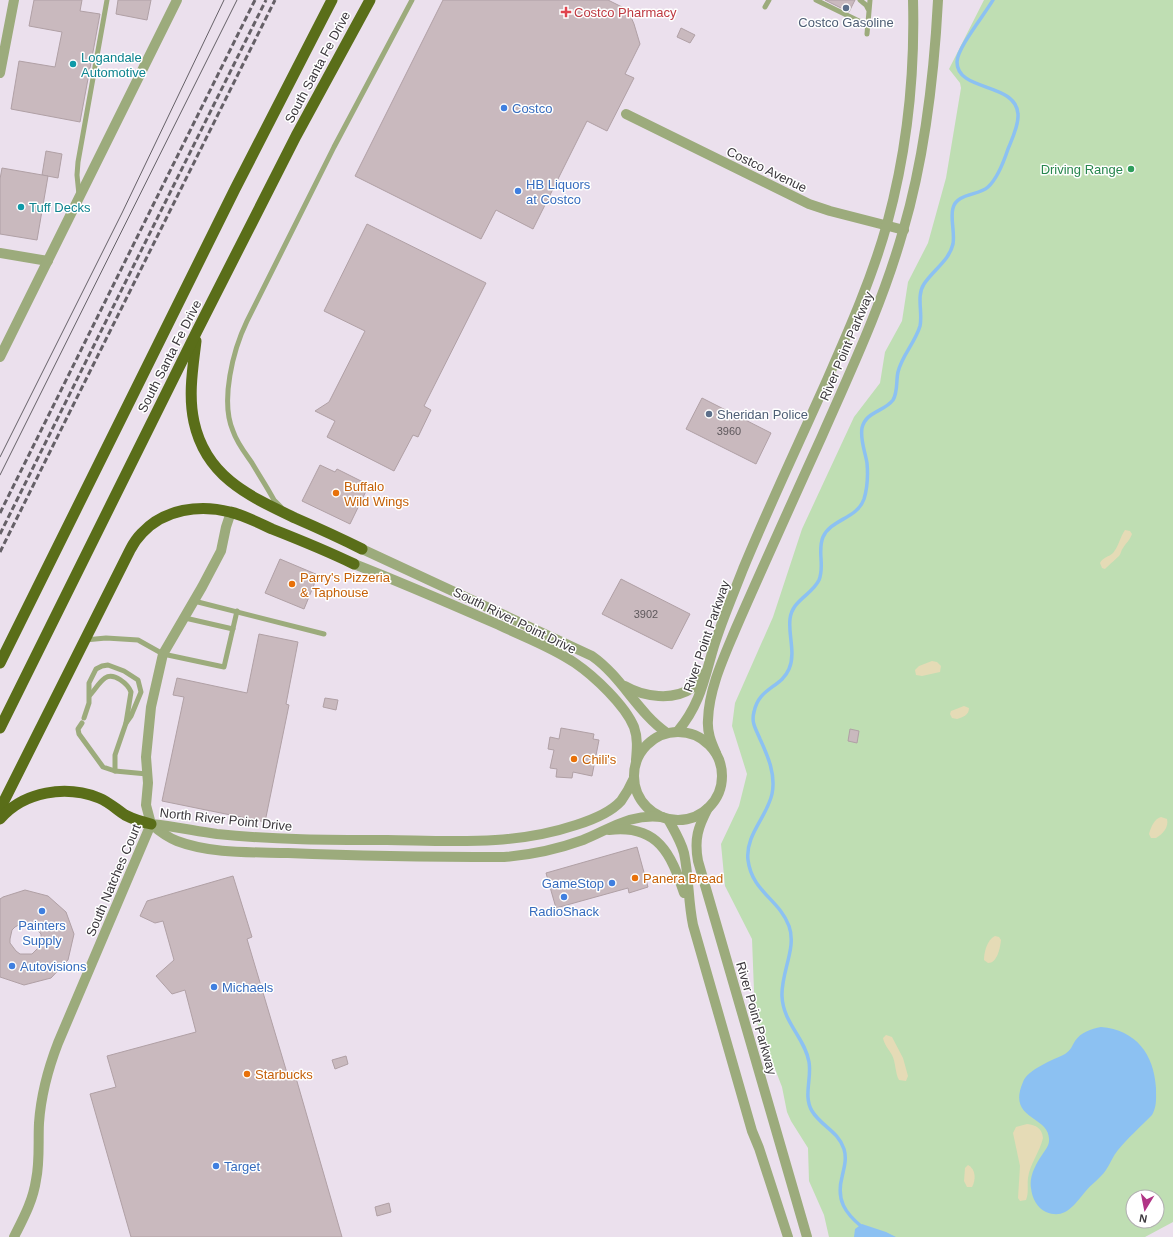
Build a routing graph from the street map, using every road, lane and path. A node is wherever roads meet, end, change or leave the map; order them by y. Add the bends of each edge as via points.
1 (14, 0) edge
2 (107, 0) edge
3 (177, 0) edge
4 (332, 0) edge
5 (370, 0) edge
6 (412, 0) edge
7 (769, 0) edge
8 (816, 0) edge
9 (860, 0) edge
10 (870, 0) edge
11 (914, 0) edge
12 (938, 0) edge
13 (765, 7) dead end
14 (868, 8) junction
15 (867, 25) junction
16 (867, 34) dead end
17 (0, 73) edge
18 (626, 114) dead end
19 (79, 198) junction
20 (886, 226) junction
21 (904, 230) junction
22 (0, 253) edge
23 (48, 261) junction
24 (197, 331) junction
25 (0, 356) edge
26 (231, 512) junction
27 (287, 514) junction
28 (362, 549) joint
29 (354, 564) joint
30 (194, 601) junction
31 (237, 611) junction
32 (185, 618) junction
33 (233, 629) junction
34 (324, 634) dead end
35 (84, 640) junction
36 (163, 654) junction
37 (0, 663) edge
38 (708, 669) junction
39 (622, 684) junction
40 (90, 695) junction
41 (126, 723) junction
42 (0, 728) edge
43 (678, 731) junction
44 (667, 733) junction
45 (716, 753) junction
46 (636, 760) junction
47 (115, 771) junction
48 (147, 774) junction
49 (633, 780) junction
50 (708, 808) junction
51 (0, 809) edge
52 (665, 818) junction
53 (0, 819) edge
54 (151, 824) junction
55 (602, 832) junction
56 (690, 910) junction
57 (14, 1237) edge
58 (788, 1237) edge
59 (807, 1237) edge

1 - 17 street
2 - 19 lane via 78,162
3 - 19 street
4 - 37 highway, South Santa Fe Drive via 231,196
5 - 24 highway, South Santa Fe Drive via 296,136
6 - 27 lane via 334,147 242,332 234,355 227,410 233,433 274,500
7 - 13 lane
8 - 15 lane
9 - 14 lane
10 - 14 lane
11 - 20 street, River Point Parkway via 914,53 909,105 903,151
12 - 21 street, River Point Parkway via 932,78 923,146
14 - 15 lane
15 - 16 lane
18 - 20 street, Costco Avenue via 809,204
19 - 23 street
20 - 21 street, Costco Avenue
20 - 38 street, River Point Parkway via 868,281 844,340 744,568
21 - 45 street, River Point Parkway via 864,341 720,667 708,720 710,740
22 - 23 street
23 - 25 street
24 - 27 highway via 191,406 204,450 211,463 234,486
24 - 42 highway, South Santa Fe Drive
26 - 29 highway
26 - 30 street, South Natches Court via 221,552
26 - 35 highway via 212,508 183,510 158,520 145,529 130,550
27 - 28 highway
28 - 39 street, South River Point Drive via 582,650 601,662
29 - 46 street, South River Point Drive via 439,599 575,663 613,697 634,726
30 - 31 lane
30 - 32 street, South Natches Court
31 - 33 lane
31 - 34 lane
32 - 33 lane
32 - 36 street, South Natches Court
33 - 36 lane via 224,667
35 - 36 lane via 138,640
35 - 51 highway
36 - 48 street, South Natches Court via 151,706
38 - 39 street via 693,687 670,695 654,696 639,693
38 - 43 street, River Point Parkway via 696,705
39 - 44 street, South River Point Drive via 643,712
40 - 41 lane via 106,677 121,680 131,692
40 - 41 lane via 89,683 96,669 102,666 108,665 138,680 141,692
40 - 47 lane via 78,728 79,734 103,767
41 - 47 lane via 115,755
43 - 44 street
43 - 45 street via 691,733 706,741
44 - 46 street via 648,742
45 - 50 street via 721,764 722,779 719,792
46 - 49 street
47 - 48 lane
48 - 54 street, South Natches Court via 146,804
49 - 52 street via 643,804 653,813
49 - 54 street, North River Point Drive via 621,801 612,809 588,822 533,837 465,842 305,840 217,834
50 - 52 street via 690,818
50 - 59 street, River Point Parkway via 697,834 698,861
52 - 55 street, North River Point Drive via 642,816 624,821
52 - 56 street via 681,843 684,853
53 - 54 highway via 14,806 28,799 57,791 99,798 126,815
54 - 55 street, North River Point Drive via 166,836 201,847 332,855 520,856 565,846
54 - 57 street, South Natches Court via 46,1076 41,1103 36,1182 28,1208
55 - 56 street via 633,830 658,842 675,866
56 - 58 street via 752,1131

